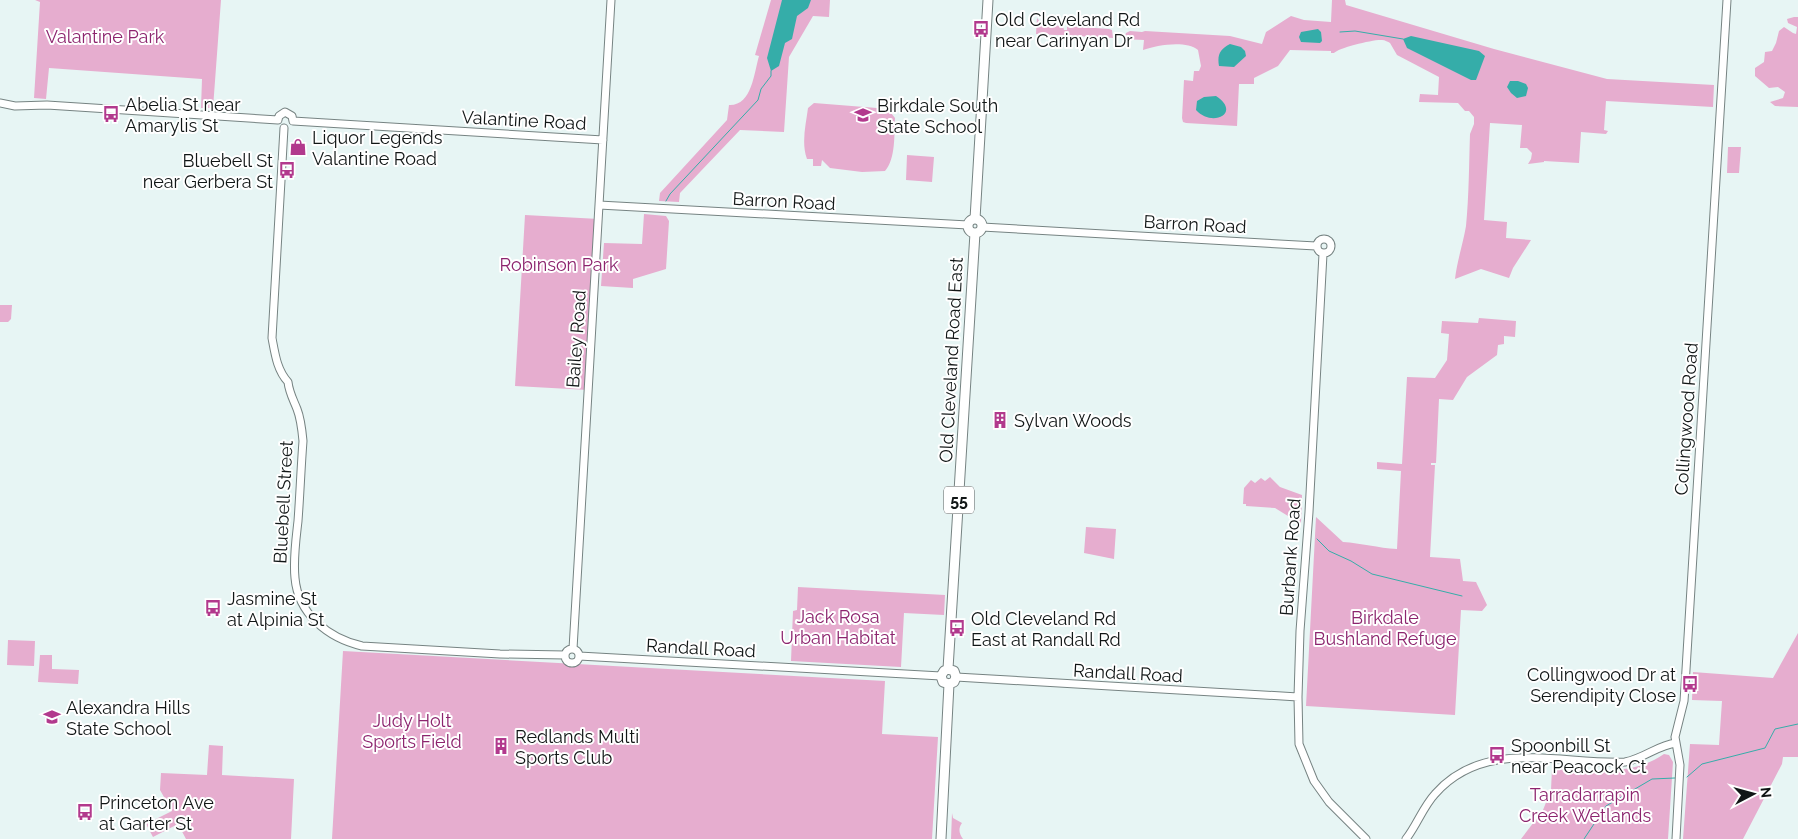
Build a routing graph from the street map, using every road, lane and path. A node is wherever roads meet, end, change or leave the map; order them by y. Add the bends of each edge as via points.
1 (611, 0) edge
2 (988, 0) edge
3 (1727, 0) edge
4 (0, 103) edge
5 (278, 120) junction
6 (293, 121) junction
7 (284, 128) junction
8 (603, 140) junction
9 (600, 205) junction
10 (972, 222) junction
11 (978, 230) junction
12 (1316, 246) junction
13 (1323, 254) junction
14 (385, 648) joint
15 (573, 649) junction
16 (565, 655) junction
17 (579, 656) junction
18 (948, 669) junction
19 (941, 676) junction
20 (956, 677) junction
21 (949, 684) junction
22 (1298, 697) junction
23 (1676, 742) junction
24 (941, 839) edge
25 (1366, 839) edge
26 (1406, 839) edge
27 (1676, 839) edge

1 - 8 street, Bailey Road
2 - 10 main road
3 - 23 street, Collingwood Road via 1685,686
4 - 5 street
5 - 6 street via 285,112 292,116
5 - 7 street
6 - 7 street via 290,127
6 - 8 street, Valantine Road
7 - 14 street, Bluebell Street via 272,338 278,365 288,382 302,426 295,582 306,610 327,632 349,643
8 - 9 street, Bailey Road
9 - 10 street, Barron Road
9 - 15 street, Bailey Road
10 - 11 main road via 970,231
11 - 12 street, Barron Road
11 - 18 main road, Old Cleveland Road East / 55
12 - 13 street
12 - 13 street via 1321,239 1329,241 1330,249
13 - 22 street, Burbank Road
14 - 16 street, Randall Road
15 - 16 street
15 - 17 street
16 - 17 street, Randall Road via 566,660 572,663
17 - 19 street, Randall Road
18 - 19 main road
18 - 20 main road
19 - 21 main road via 943,682
20 - 21 main road
20 - 22 street, Randall Road
21 - 24 main road
22 - 25 street, Burbank Road via 1299,744 1314,781
23 - 26 street via 1625,762 1520,758 1494,760 1475,766 1454,777 1435,794
23 - 27 street, Collingwood Road via 1680,765

